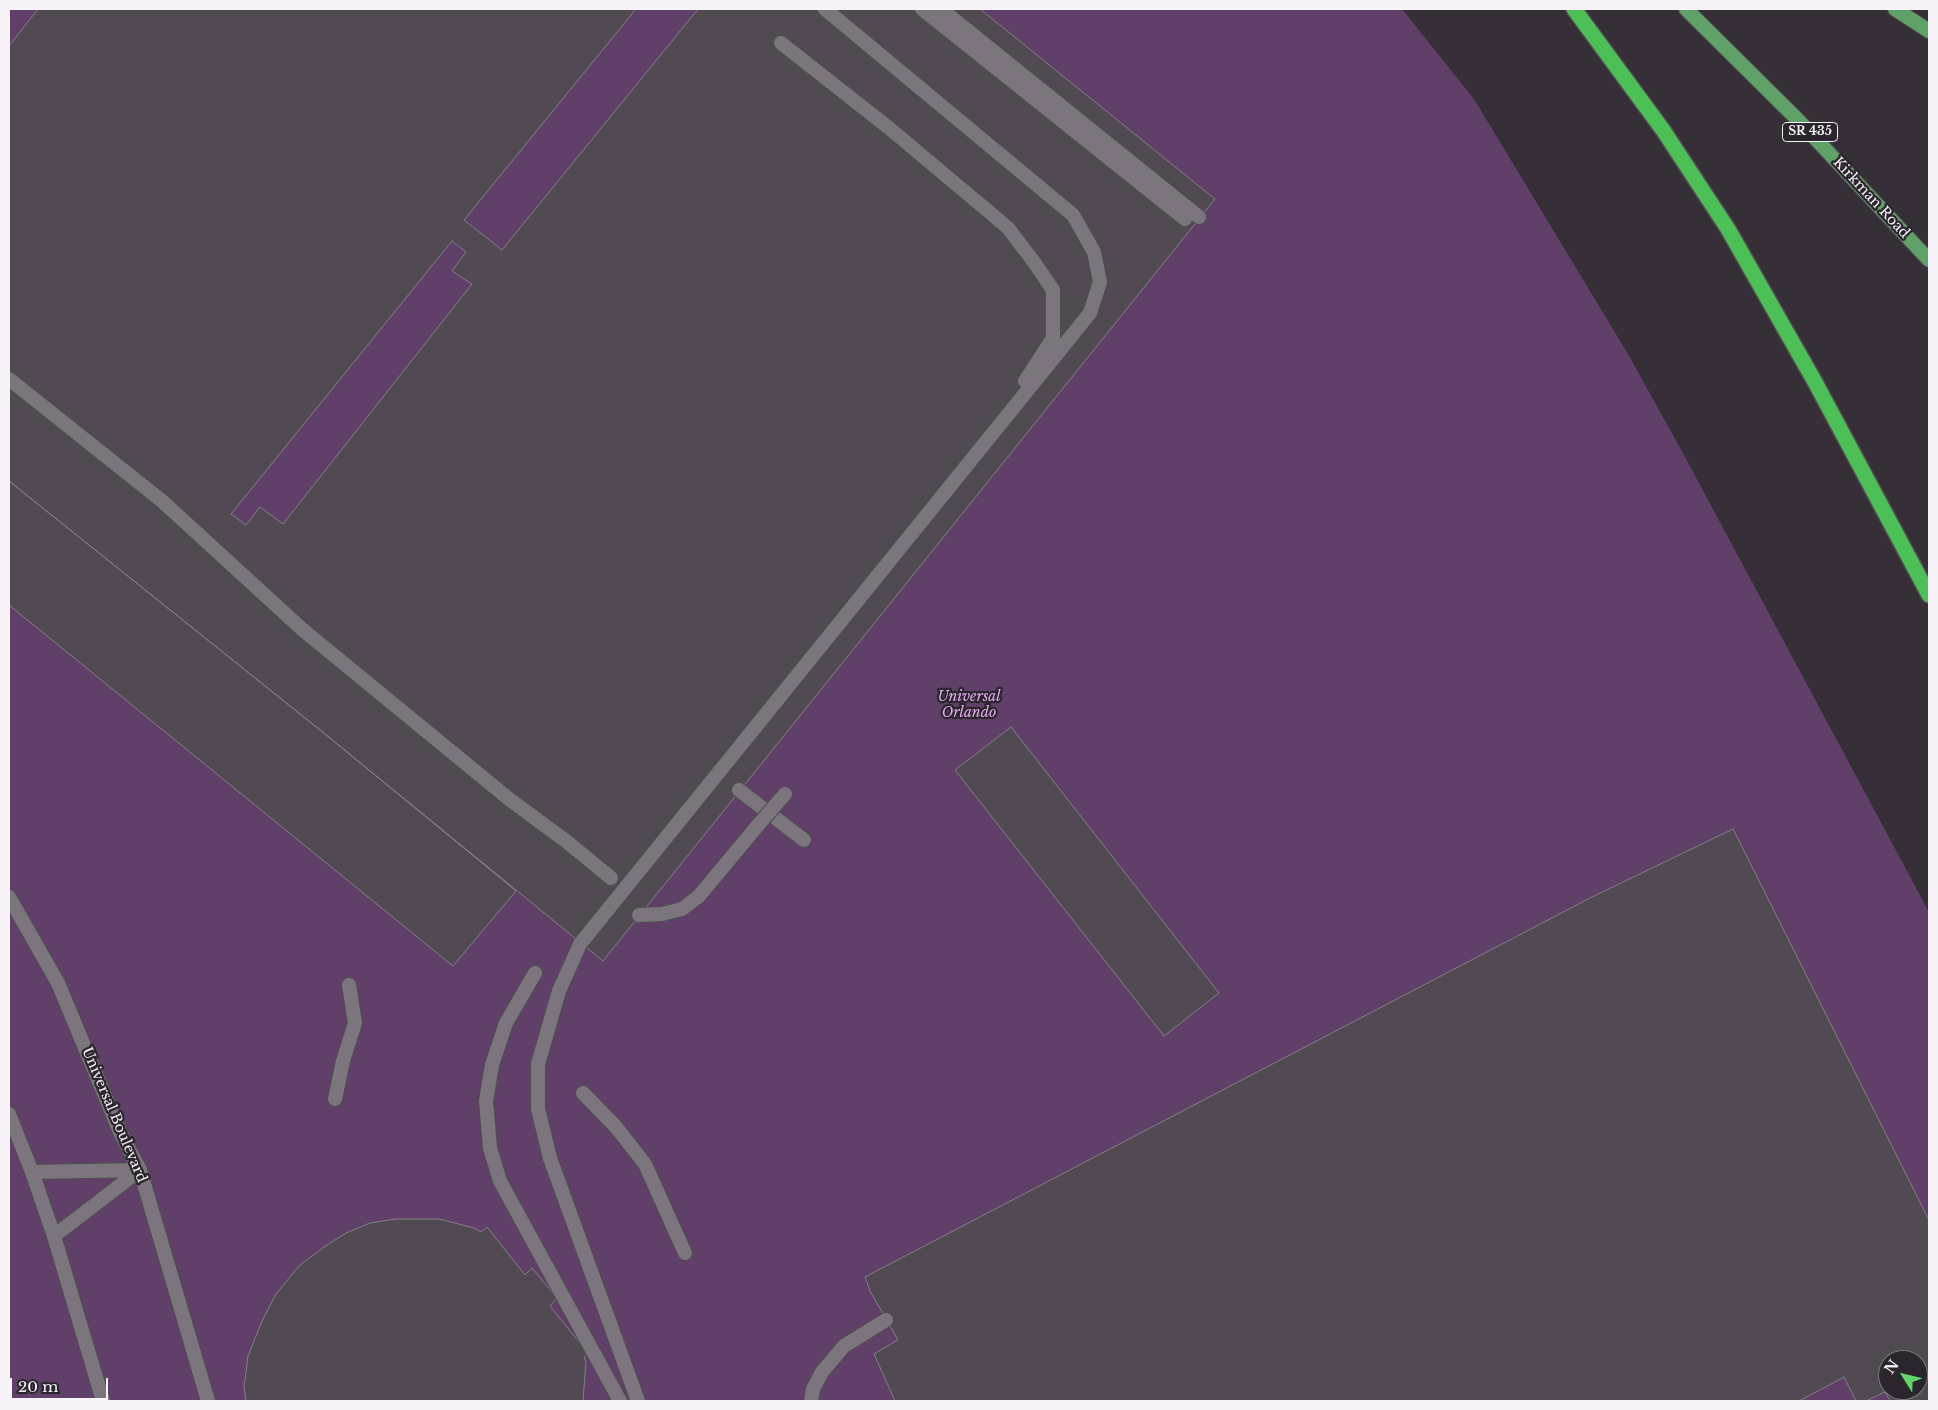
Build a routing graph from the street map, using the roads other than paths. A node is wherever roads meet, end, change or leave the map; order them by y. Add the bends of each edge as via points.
1 (825, 9) edge
2 (922, 9) edge
3 (941, 9) edge
4 (1574, 9) edge
5 (1686, 9) edge
6 (1895, 9) edge
7 (1910, 9) edge
8 (1929, 26) edge
9 (1929, 31) edge
10 (782, 43) dead end
11 (1199, 217) dead end
12 (1184, 219) dead end
13 (1929, 260) edge
14 (9, 379) edge
15 (982, 446) junction
16 (1929, 595) edge
17 (739, 790) dead end
18 (786, 794) dead end
19 (804, 840) dead end
20 (611, 878) dead end
21 (9, 897) edge
22 (638, 915) dead end
23 (534, 973) dead end
24 (349, 985) dead end
25 (583, 1093) dead end
26 (335, 1099) dead end
27 (9, 1114) edge
28 (140, 1170) junction
29 (32, 1172) junction
30 (54, 1236) junction
31 (684, 1253) dead end
32 (886, 1320) dead end
33 (102, 1401) edge
34 (208, 1401) edge
35 (620, 1401) edge
36 (638, 1401) edge
37 (811, 1401) edge

1 - 15 street via 1073,215 1094,252 1100,282 1090,313
2 - 12 street
3 - 11 street
4 - 16 highway via 1663,130 1728,228 1816,382
5 - 13 main road, Kirkman Road / SR 435 via 1791,113
6 - 9 main road
7 - 8 main road
10 - 15 street via 1008,228 1053,290 1053,338
14 - 20 street via 162,500 303,630
15 - 36 street, bridge via 580,944 559,991 538,1064 538,1109 550,1158
17 - 19 street
18 - 22 street, bridge via 699,896 682,909
21 - 28 street, Universal Boulevard via 58,983 120,1132
23 - 35 street via 506,1022 492,1065 486,1101 490,1148 500,1181
24 - 26 street via 355,1023
25 - 31 street via 645,1164
27 - 29 street
28 - 29 street
28 - 30 street
28 - 34 street, Universal Boulevard
29 - 30 street
30 - 33 street
32 - 37 street via 844,1346 822,1372

